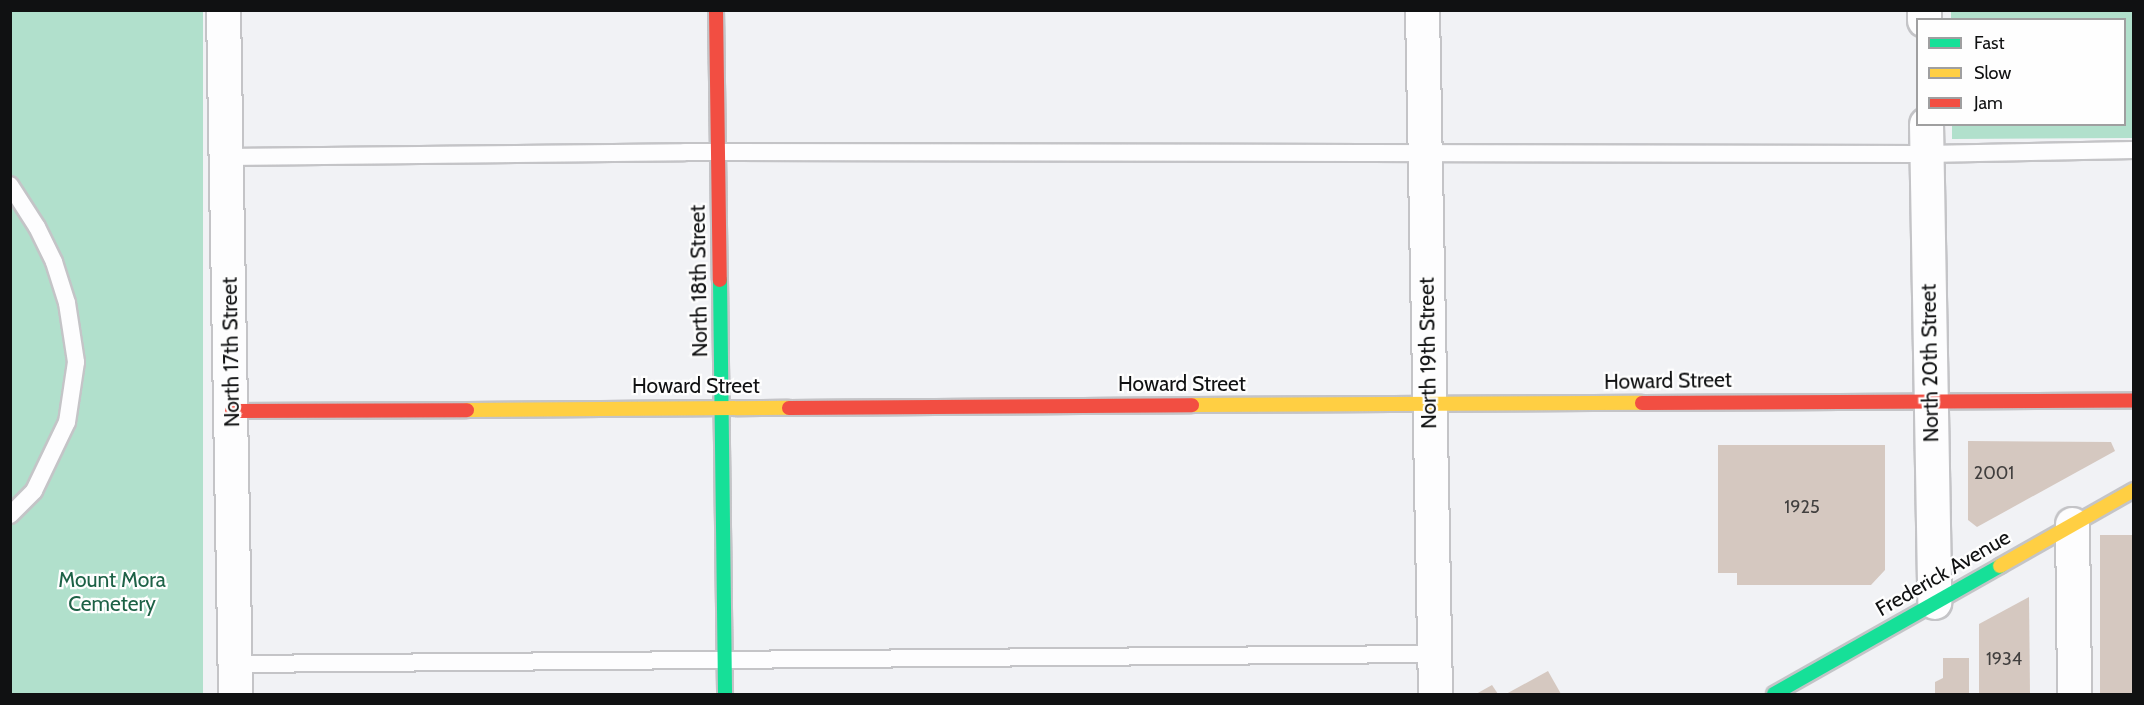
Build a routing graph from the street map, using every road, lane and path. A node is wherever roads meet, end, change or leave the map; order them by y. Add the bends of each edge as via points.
1 (223, 10) edge
2 (716, 10) edge
3 (1422, 10) edge
4 (1926, 139) edge
5 (2133, 150) edge
6 (718, 153) junction
7 (1425, 153) junction
8 (227, 157) junction
9 (10, 185) edge
10 (1931, 400) junction
11 (2133, 400) edge
12 (1428, 404) junction
13 (722, 407) junction
14 (232, 411) junction
15 (2133, 490) edge
16 (10, 515) edge
17 (2072, 524) junction
18 (1934, 602) junction
19 (1434, 654) junction
20 (725, 659) junction
21 (235, 680) edge
22 (725, 694) edge
23 (1435, 694) edge
24 (1774, 694) edge
25 (2074, 694) edge

1 - 8 street, North 17th Street
2 - 6 street, North 18th Street
3 - 7 street, North 19th Street
4 - 5 lane
4 - 7 lane
4 - 10 street, North 20th Street
6 - 7 lane
6 - 8 lane
6 - 13 street, North 18th Street
7 - 12 street, North 19th Street
8 - 14 street, North 17th Street
9 - 16 lane via 54,262 67,303 76,362 67,422 34,491
10 - 11 street, Howard Street
10 - 12 street, Howard Street
10 - 18 street, North 20th Street
12 - 13 street, Howard Street
12 - 19 street, North 19th Street
13 - 14 street, Howard Street
13 - 20 street, North 18th Street
14 - 21 street, North 17th Street
15 - 17 street, Frederick Avenue
17 - 18 street, Frederick Avenue
17 - 25 street
18 - 24 street, Frederick Avenue
19 - 20 lane
19 - 23 street, North 19th Street
20 - 21 lane
20 - 22 street, North 18th Street

